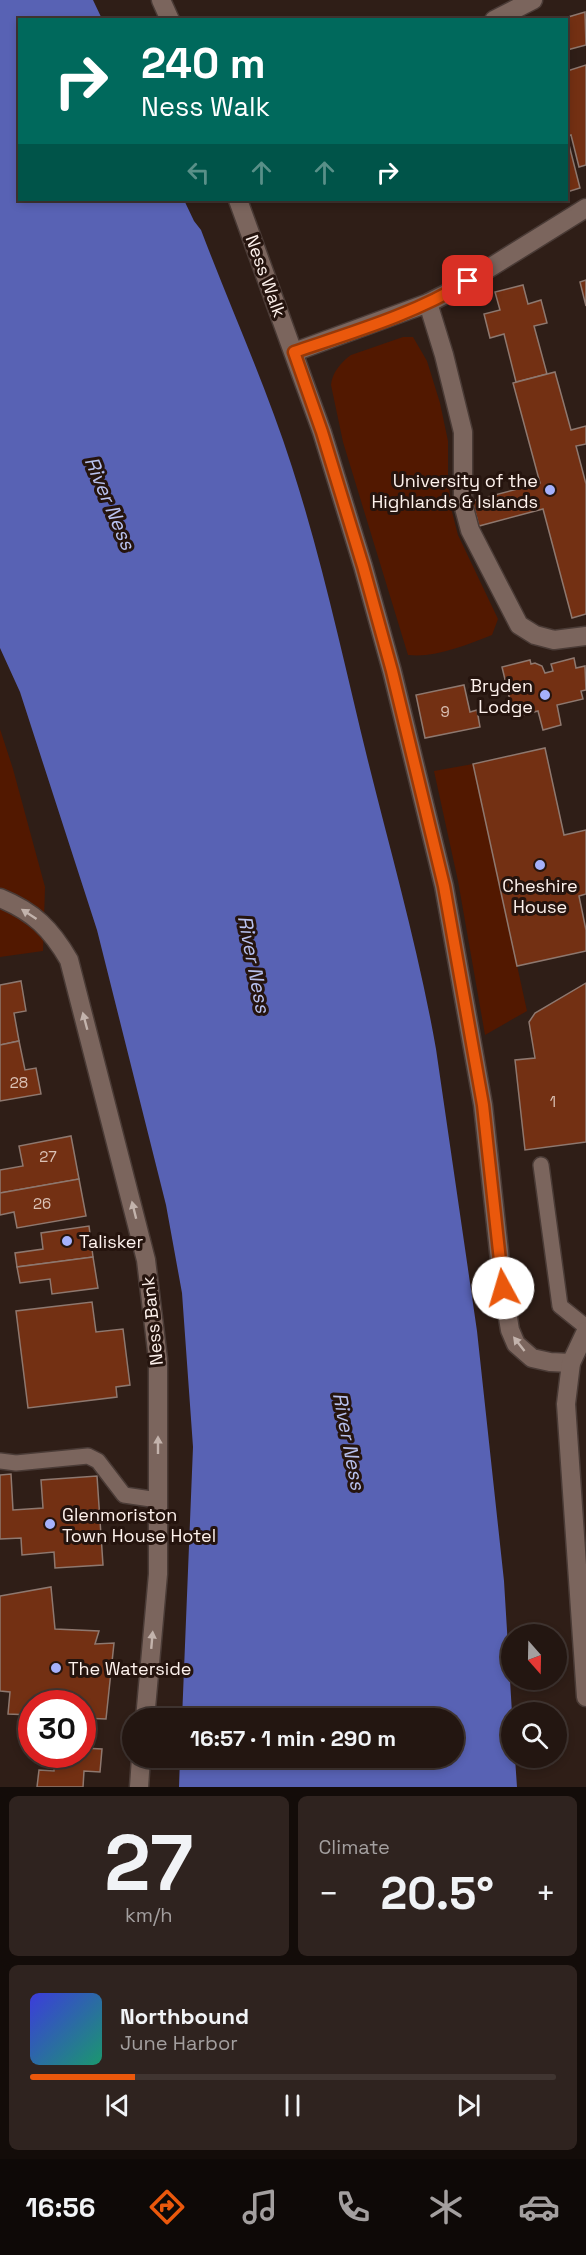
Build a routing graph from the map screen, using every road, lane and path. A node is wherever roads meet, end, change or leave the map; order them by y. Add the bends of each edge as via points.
1 (161, 0) edge
2 (533, 0) edge
3 (169, 18) edge
4 (498, 18) edge
5 (238, 201) edge
6 (586, 208) edge
7 (428, 303) junction
8 (294, 352) junction
9 (586, 636) edge
10 (0, 898) edge
11 (541, 1165) dead end
12 (586, 1329) edge
13 (571, 1363) junction
14 (0, 1461) edge
15 (158, 1500) junction
16 (586, 1688) edge
17 (146, 1708) edge
18 (140, 1768) edge
19 (139, 1787) edge

1 - 3 street
2 - 4 street
5 - 8 street, Ness Walk
6 - 7 street
7 - 8 street
7 - 9 street via 463,432 463,504 470,530 519,625 535,635 554,639
13 -> 8 street, Ness Walk via 532,1358 516,1344 510,1330 483,1105 444,886 363,566
15 -> 10 street, Ness Bank via 158,1359 146,1260 69,960 55,936 35,918
11 - 12 lane via 560,1306
12 - 13 street
13 - 16 street via 566,1404
14 - 15 lane via 88,1456 98,1461 124,1495
17 -> 15 street, Ness Bank via 158,1574
18 - 19 street

